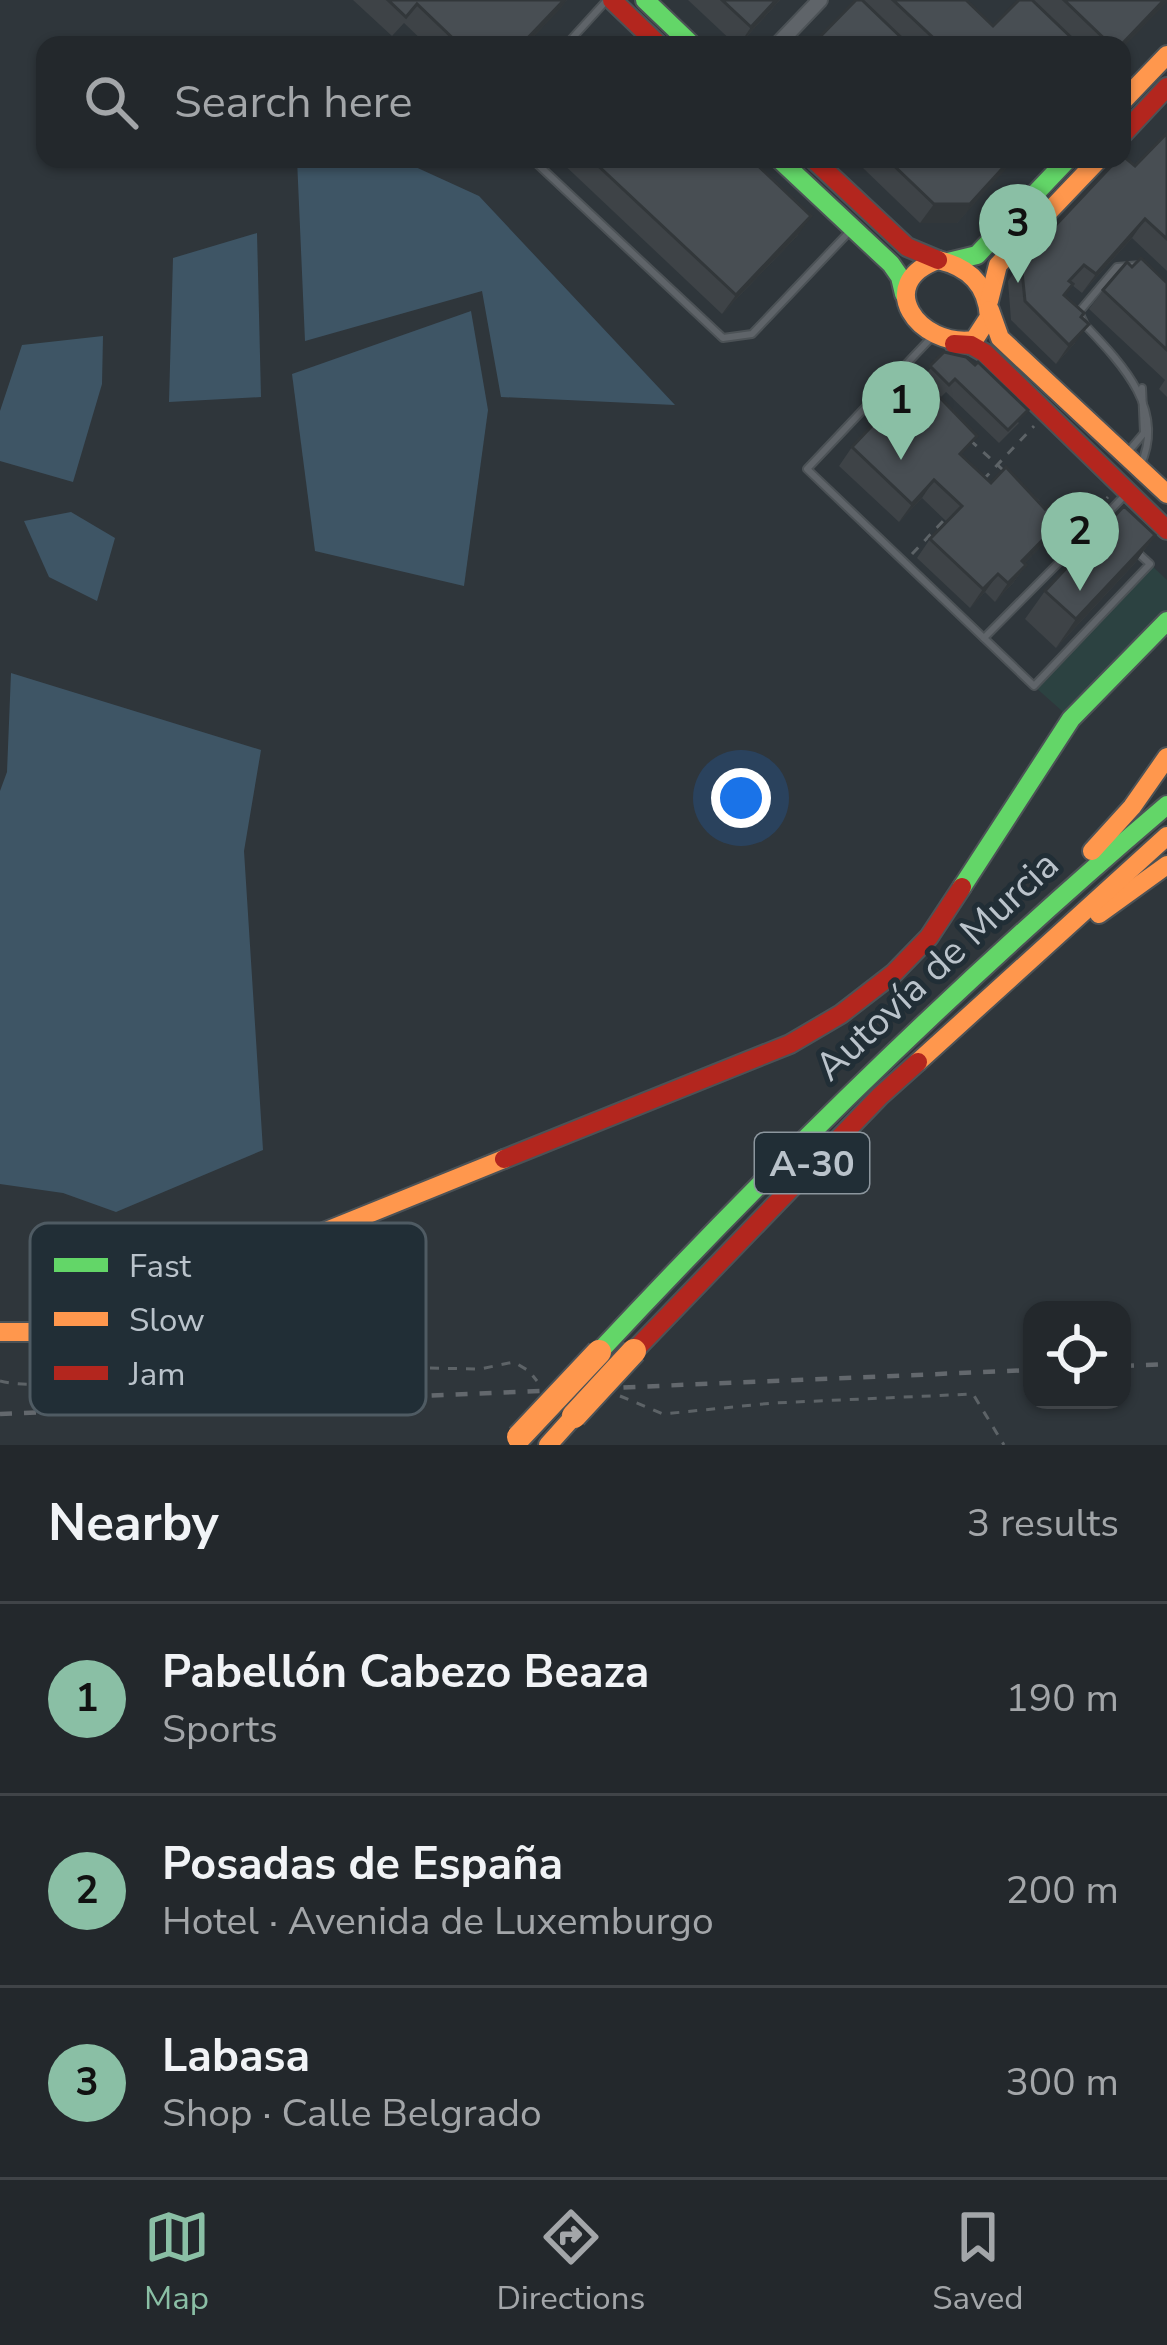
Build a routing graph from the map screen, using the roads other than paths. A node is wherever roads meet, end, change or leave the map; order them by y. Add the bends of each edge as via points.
1 (610, 0) edge
2 (645, 0) edge
3 (820, 0) edge
4 (575, 36) edge
5 (649, 36) edge
6 (683, 36) edge
7 (786, 36) edge
8 (1167, 55) edge
9 (1167, 87) edge
10 (1131, 93) edge
11 (1131, 125) edge
12 (542, 168) edge
13 (789, 168) edge
14 (823, 168) edge
15 (1059, 168) edge
16 (1090, 168) edge
17 (853, 228) junction
18 (943, 261) junction
19 (1150, 269) edge
20 (904, 294) junction
21 (990, 308) junction
22 (944, 340) junction
23 (1142, 384) junction
24 (1154, 396) dead end
25 (1134, 463) junction
26 (1167, 494) edge
27 (1103, 518) junction
28 (1167, 530) edge
29 (1119, 534) edge
30 (1134, 549) edge
31 (1165, 620) edge
32 (984, 638) junction
33 (1167, 757) edge
34 (1167, 806) edge
35 (1167, 836) edge
36 (1167, 865) edge
37 (1070, 889) junction
38 (1000, 985) junction
39 (347, 1223) edge
40 (516, 1441) edge
41 (548, 1445) edge

1 - 4 lane
1 - 5 main road
2 - 6 main road
3 - 7 street
8 - 10 main road
9 - 11 main road
12 - 17 lane via 723,338 752,334
13 - 17 main road
14 - 18 main road via 907,247
15 - 18 main road via 977,255
16 - 21 main road via 998,265
17 - 20 main road via 897,271
18 - 20 main road via 913,270
18 - 21 main road via 978,282
19 - 23 lane via 1117,267 1081,306 1080,319
20 - 22 main road via 914,319
21 - 22 main road via 981,334 964,343
21 - 25 main road via 1002,340
22 - 25 main road via 981,350
22 - 32 lane via 807,469
23 - 24 lane
23 - 25 lane via 1144,433
25 - 26 main road
25 - 27 lane
25 - 28 main road
27 - 29 lane
27 - 32 lane
30 - 32 lane via 1150,564 1034,686
31 - 39 main road via 1071,719 928,937 842,1014 790,1044
33 - 37 main road via 1084,858
34 - 37 main road, Autovía de Murcia / A-30
35 - 38 main road, Autovía de Murcia / A-30
36 - 38 main road via 1033,969
37 - 40 main road, Autovía de Murcia / A-30, bridge via 822,1118
38 - 41 main road, Autovía de Murcia / A-30, bridge via 840,1135

